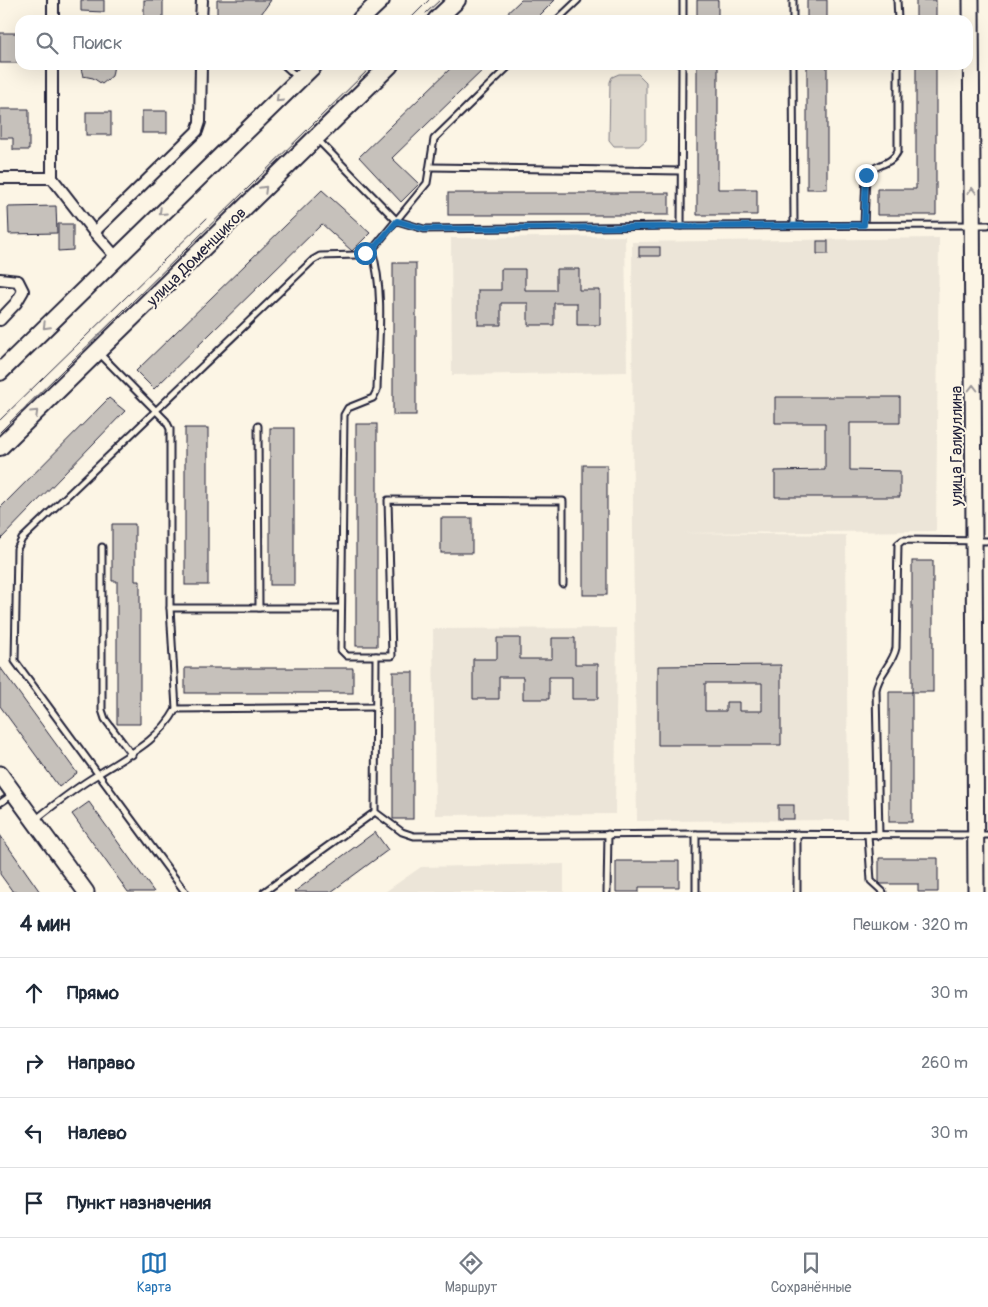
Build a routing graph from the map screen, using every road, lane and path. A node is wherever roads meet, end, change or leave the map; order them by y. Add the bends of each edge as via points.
1 (53, 0) edge
2 (202, 0) edge
3 (380, 0) edge
4 (457, 0) edge
5 (578, 0) edge
6 (683, 0) edge
7 (793, 0) edge
8 (897, 0) edge
9 (971, 0) edge
10 (52, 15) edge
11 (201, 15) edge
12 (365, 15) edge
13 (441, 15) edge
14 (562, 15) edge
15 (683, 15) edge
16 (793, 15) edge
17 (898, 15) edge
18 (971, 15) edge
19 (52, 70) edge
20 (201, 70) edge
21 (290, 70) edge
22 (309, 70) edge
23 (385, 70) edge
24 (505, 70) edge
25 (682, 70) edge
26 (794, 70) edge
27 (898, 70) edge
28 (971, 70) edge
29 (300, 79) junction
30 (315, 138) junction
31 (431, 167) junction
32 (681, 170) junction
33 (0, 178) edge
34 (52, 178) junction
35 (397, 221) junction
36 (794, 225) junction
37 (864, 225) junction
38 (988, 225) edge
39 (682, 226) junction
40 (972, 226) junction
41 (94, 232) junction
42 (372, 250) junction
43 (116, 257) junction
44 (0, 279) edge
45 (0, 320) edge
46 (99, 352) junction
47 (0, 372) edge
48 (154, 410) junction
49 (258, 426) dead end
50 (0, 447) edge
51 (981, 541) edge
52 (102, 547) dead end
53 (563, 584) dead end
54 (170, 608) junction
55 (259, 608) junction
56 (341, 608) junction
57 (376, 656) junction
58 (376, 707) junction
59 (176, 709) junction
60 (132, 754) junction
61 (0, 774) edge
62 (98, 774) junction
63 (15, 793) junction
64 (0, 803) edge
65 (375, 812) junction
66 (34, 820) junction
67 (608, 834) junction
68 (696, 834) junction
69 (797, 834) junction
70 (982, 834) edge
71 (868, 835) junction
72 (879, 836) junction
73 (86, 892) edge
74 (185, 892) edge
75 (264, 892) edge
76 (607, 892) edge
77 (696, 892) edge
78 (797, 892) edge
79 (883, 892) edge
80 (976, 892) edge

1 - 10 street
2 - 11 street
3 - 12 main road
4 - 13 main road
5 - 14 lane
6 - 15 lane
7 - 16 lane
8 - 17 lane
18 -> 9 street, улица Галиуллина
19 - 34 street
20 - 41 street via 197,131
21 - 29 lane
22 - 29 main road
23 - 30 main road, улица Доменщиков
24 - 31 lane via 434,139
25 - 32 lane
26 - 36 lane
27 - 37 lane via 898,151 890,162 869,170 866,175
40 -> 28 street, улица Галиуллина
29 -> 43 main road
30 - 35 lane
46 -> 30 main road, улица Доменщиков
31 - 32 lane
31 - 35 lane via 427,184
32 - 39 lane
33 - 34 street
34 - 41 street
35 - 39 lane via 424,229
35 - 42 lane
36 - 37 lane
36 - 39 lane
37 - 40 lane
38 - 40 lane
51 -> 40 street, улица Галиуллина
41 - 43 street
42 - 48 lane via 357,255 320,256 313,260
42 - 56 lane via 379,286 377,390 372,398 348,408 344,415
43 -> 47 main road
44 - 45 street via 18,281 23,291
46 - 48 lane
50 -> 46 main road, улица Доменщиков
48 - 54 lane via 171,433
48 - 62 lane via 22,539 16,549 15,661
49 - 55 lane
51 - 70 street, улица Галиуллина
51 - 72 lane via 903,540 898,544 896,648 876,690
52 - 60 lane via 102,710 105,719
53 - 57 lane via 563,501 388,500 392,656
54 - 55 lane
54 - 59 lane
55 - 56 lane
56 - 57 lane via 343,654
57 - 58 lane
58 - 59 lane
58 - 65 lane
59 - 60 lane via 158,733
60 - 62 lane
61 - 63 street
62 - 66 lane
62 - 74 lane
63 - 64 lane
63 - 66 street
65 - 67 lane via 402,832 414,836
65 - 75 lane
66 - 73 street
67 - 68 lane
67 - 76 lane
68 - 69 lane
68 - 77 lane
69 - 71 lane
69 - 78 lane
70 - 72 lane
70 - 80 street, улица Галиуллина
71 - 72 lane
71 - 79 lane via 871,881

